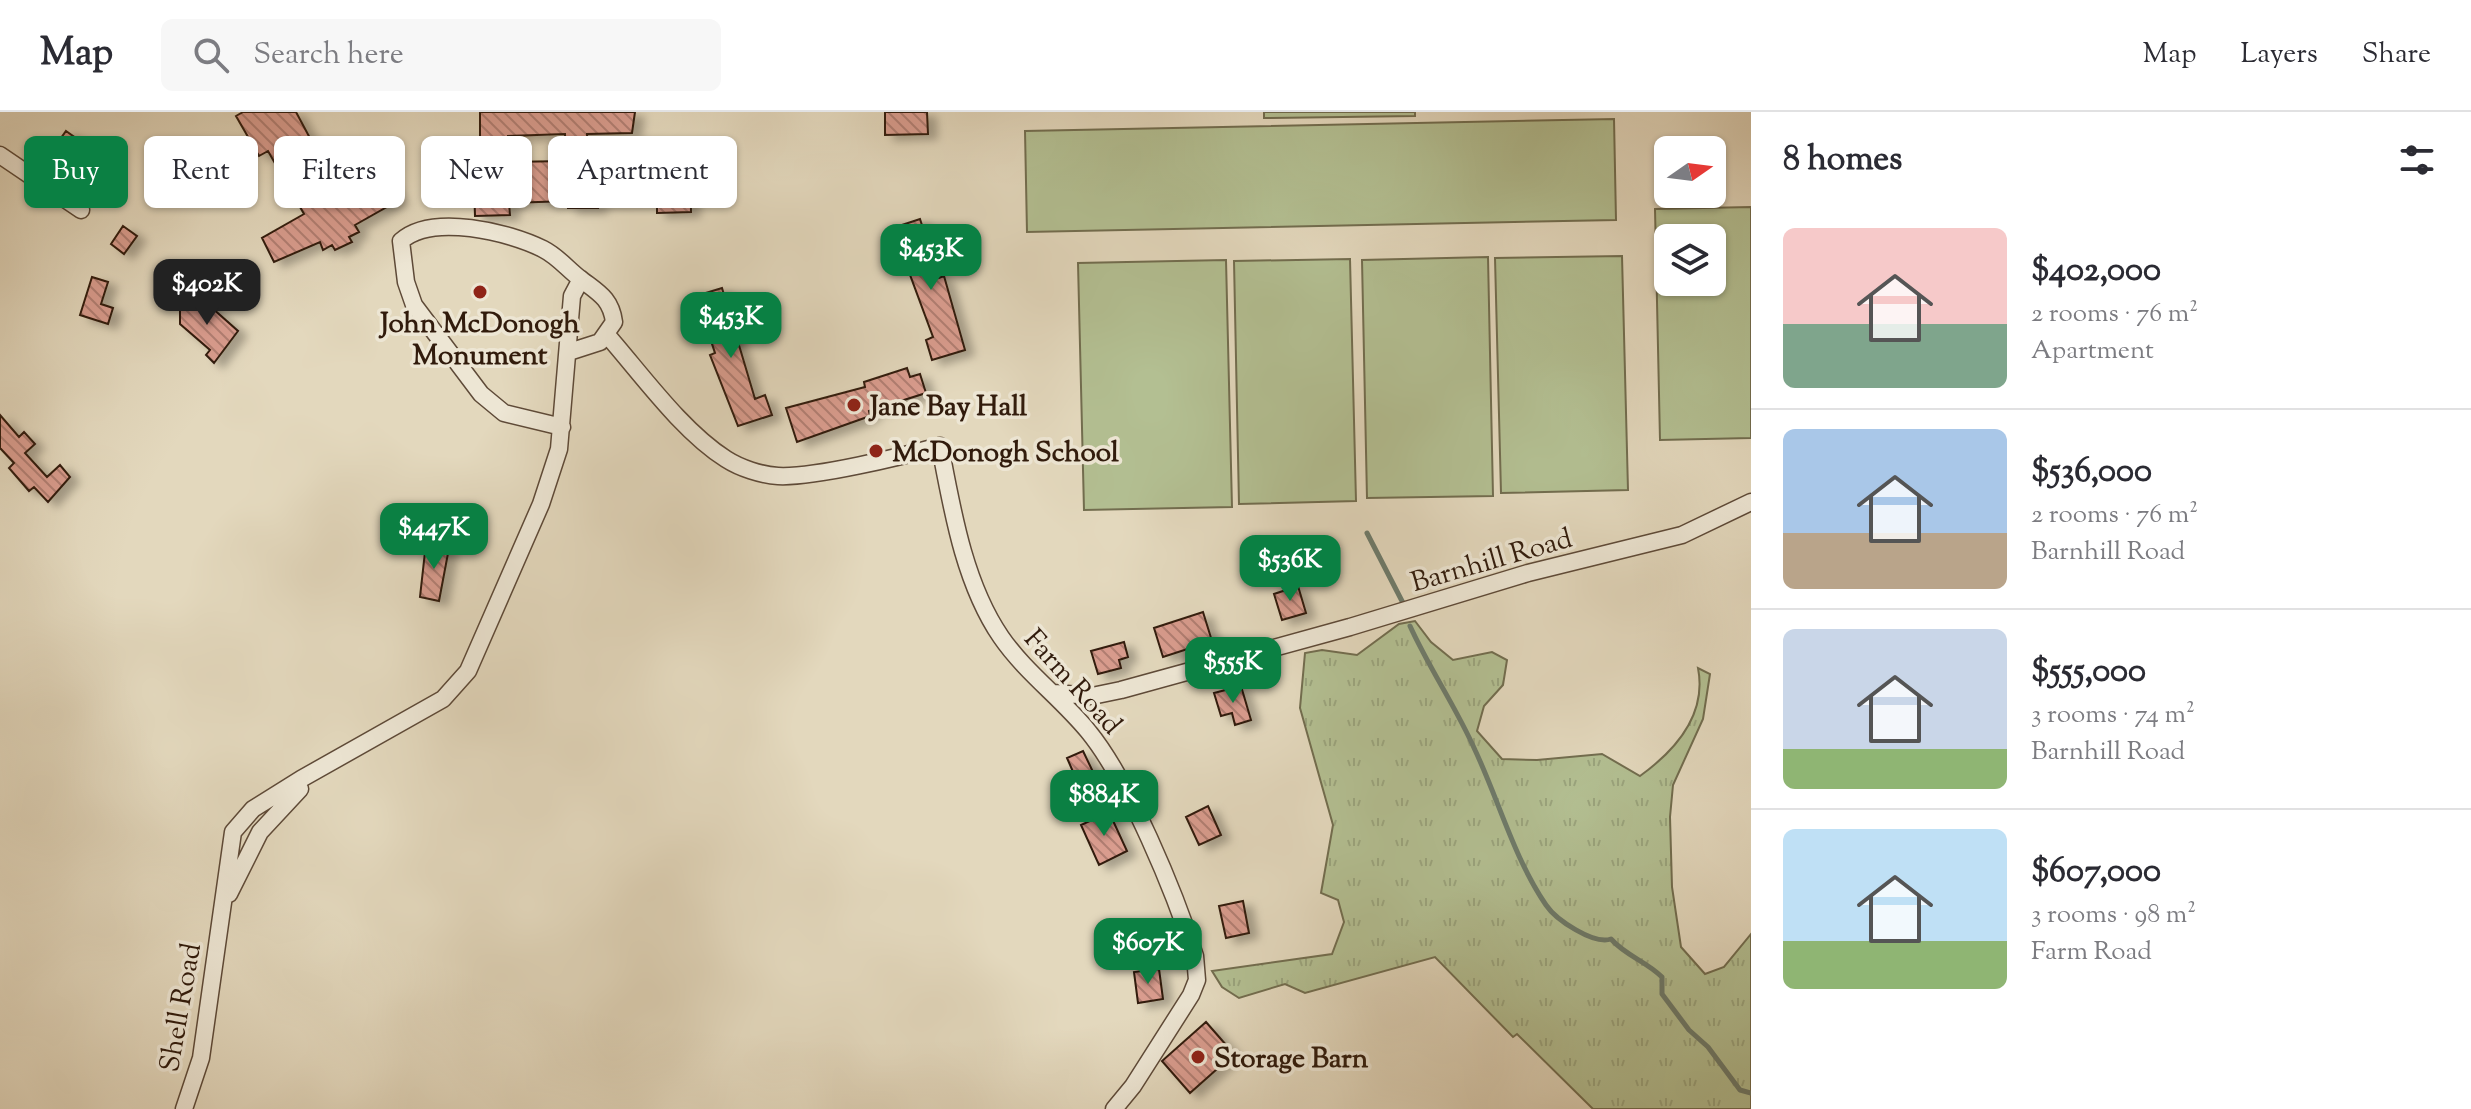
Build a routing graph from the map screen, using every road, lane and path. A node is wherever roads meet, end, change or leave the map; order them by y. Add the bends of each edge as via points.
1 (0, 155) edge
2 (81, 210) dead end
3 (581, 279) junction
4 (607, 335) junction
5 (569, 352) junction
6 (562, 427) junction
7 (1751, 502) edge
8 (1054, 693) junction
9 (329, 764) junction
10 (221, 912) junction
11 (184, 1109) edge
12 (1114, 1109) edge

1 - 2 street
3 - 4 street via 606,298 612,310 614,322
3 - 5 street, Shell Road via 572,296
3 - 6 street via 566,263 517,239 438,225 420,228 401,241 414,305 481,394 504,413
4 - 5 street
4 - 8 street, Farm Road via 704,443 749,469 778,476 813,472 940,446 956,520 985,607 1000,637
5 - 6 street, Shell Road
6 - 9 street, Shell Road via 546,490 468,671 443,699
7 - 8 street, Barnhill Road via 1682,535 1528,573 1121,690 1092,696
8 - 12 street, Farm Road via 1110,759 1190,938 1197,970 1191,995
9 - 10 street, Shell Road via 269,820
9 - 10 street, Shell Road via 242,819 233,832
10 - 11 street, Shell Road via 201,1058

